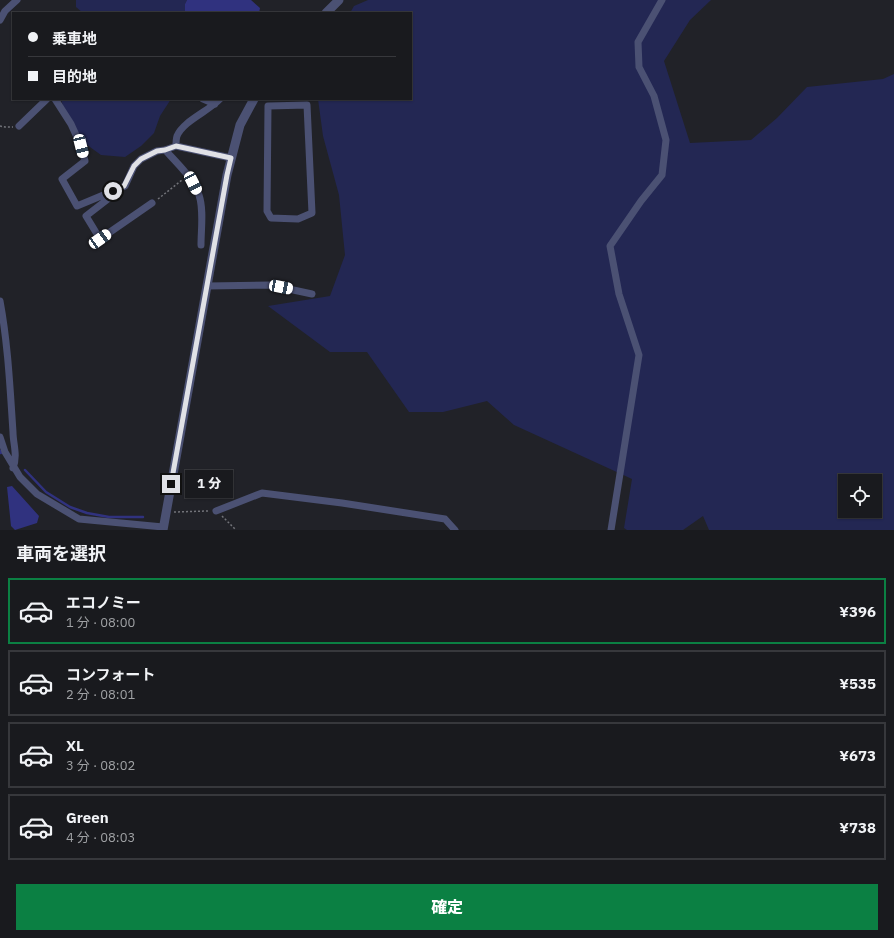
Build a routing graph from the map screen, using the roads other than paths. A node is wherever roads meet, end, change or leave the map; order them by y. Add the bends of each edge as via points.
1 (17, 0) edge
2 (339, 0) edge
3 (662, 0) edge
4 (327, 12) edge
5 (0, 20) edge
6 (46, 100) edge
7 (57, 100) edge
8 (208, 100) edge
9 (253, 100) edge
10 (218, 102) edge
11 (287, 102) edge
12 (19, 126) road end
13 (176, 146) junction
14 (165, 150) junction
15 (231, 158) junction
16 (124, 186) junction
17 (152, 203) road end
18 (201, 245) dead end
19 (208, 286) junction
20 (312, 294) dead end
21 (0, 301) edge
22 (0, 437) edge
23 (13, 468) junction
24 (216, 511) road end
25 (163, 528) edge
26 (455, 530) edge
27 (611, 530) edge

1 - 5 street
2 - 4 street
3 - 27 street via 638,42 639,67 654,96 666,140 662,175 610,246 619,294 639,355
6 - 12 street
7 - 16 street via 78,139 85,162 62,179 77,206
8 - 10 street
9 - 15 street via 240,125
10 - 13 street via 183,127 177,136
11 - 11 street via 307,105 312,213 298,219 271,218 267,210 268,106
13 - 14 street
13 - 15 street
14 - 16 street via 141,159 134,166
14 - 18 street via 188,176 199,194
15 - 19 street
16 - 17 street via 86,216 100,239
19 - 20 street via 270,285
19 - 25 street
21 - 23 street via 9,364 16,460
22 - 23 street
23 - 25 street via 37,494 79,519
24 - 26 street via 262,493 446,519

